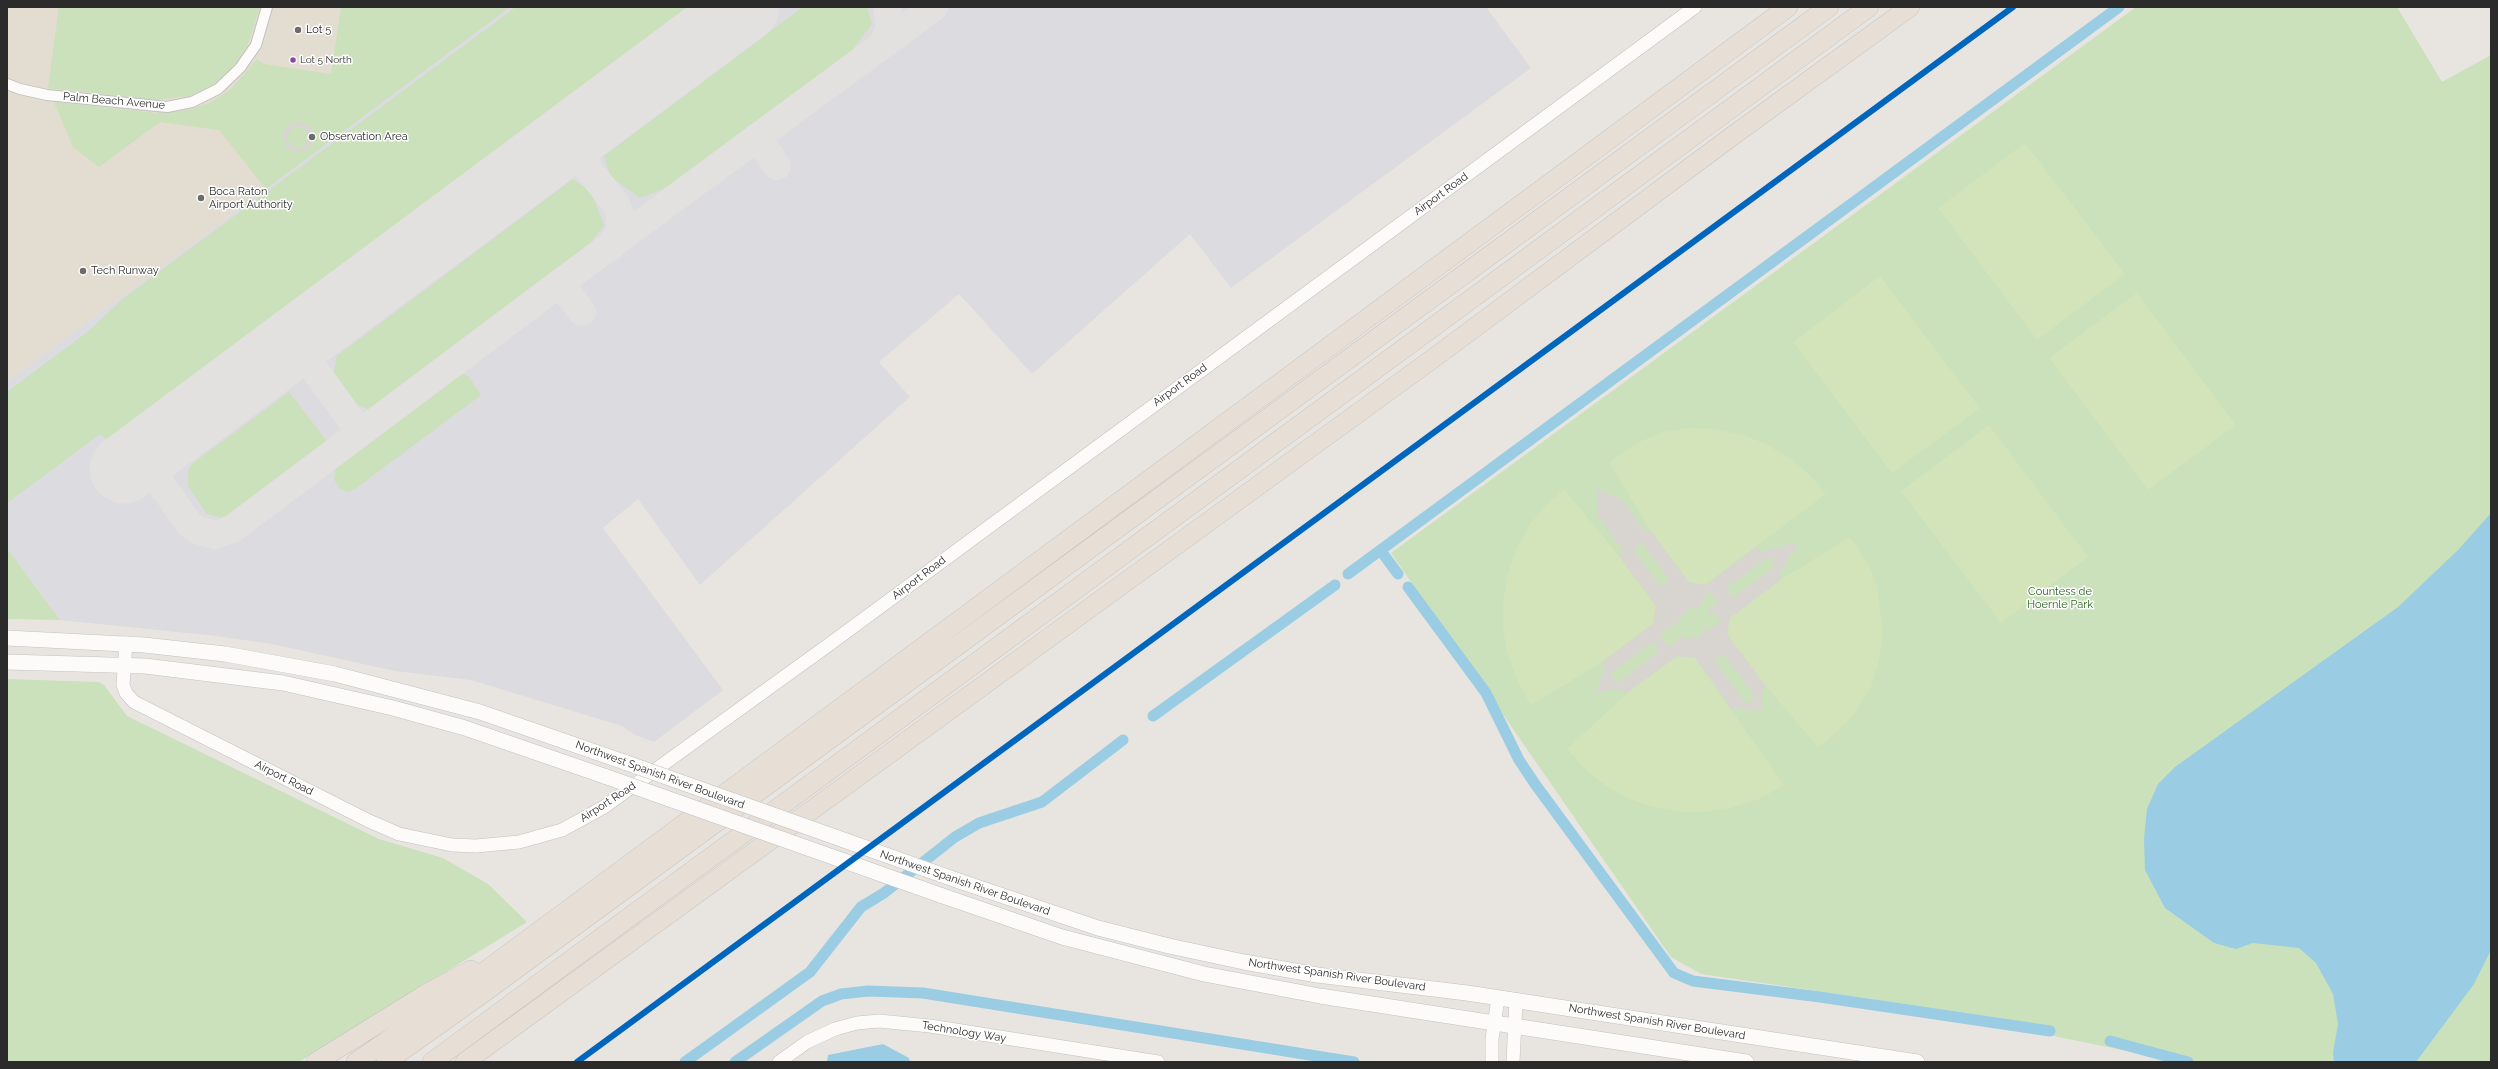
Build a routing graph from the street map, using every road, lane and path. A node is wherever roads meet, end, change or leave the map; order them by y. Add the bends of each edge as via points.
1 (267, 7) edge
2 (1695, 7) edge
3 (1788, 7) edge
4 (1829, 7) edge
5 (1869, 7) edge
6 (1910, 7) edge
7 (7, 84) edge
8 (1628, 124) junction
9 (1500, 249) junction
10 (1431, 360) junction
11 (1297, 426) junction
12 (7, 638) edge
13 (126, 643) junction
14 (7, 662) edge
15 (124, 665) junction
16 (526, 940) junction
17 (1498, 998) junction
18 (1516, 1001) junction
19 (1494, 1023) junction
20 (1514, 1026) junction
21 (316, 1062) edge
22 (356, 1062) edge
23 (386, 1062) edge
24 (432, 1062) edge
25 (465, 1062) edge
26 (779, 1062) edge
27 (1158, 1062) edge
28 (1492, 1062) edge
29 (1513, 1062) edge
30 (1746, 1062) edge
31 (1917, 1062) edge

1 - 7 street, Palm Beach Avenue via 256,44 240,68 218,89 192,102 167,107 54,96 30,92
2 - 15 street, Airport Road via 827,646 604,807 562,830 519,842 476,846 429,842 399,834 134,702 124,689
3 - 8 highway
4 - 9 highway
5 - 11 highway
6 - 10 highway
8 - 9 highway
8 - 16 highway
9 - 23 highway
10 - 11 highway
10 - 25 highway
11 - 24 highway
12 - 13 main road, Northwest Spanish River Boulevard
13 - 15 street, Airport Road
13 - 17 main road, Northwest Spanish River Boulevard, bridge via 226,654 372,683 480,712 1091,925 1208,955 1317,975
14 - 15 main road, Northwest Spanish River Boulevard
15 - 19 main road, Northwest Spanish River Boulevard, bridge via 250,678 357,699 465,728 1062,937 1204,974 1320,996
16 - 21 highway via 426,994
16 - 22 highway via 438,1006
17 - 18 main road, Northwest Spanish River Boulevard
17 - 19 street
18 - 20 street
18 - 31 main road, Northwest Spanish River Boulevard
19 - 20 main road, Northwest Spanish River Boulevard
19 - 28 street
20 - 29 street
20 - 30 main road, Northwest Spanish River Boulevard
26 - 27 street, Technology Way via 807,1042 835,1028 879,1021 930,1026

